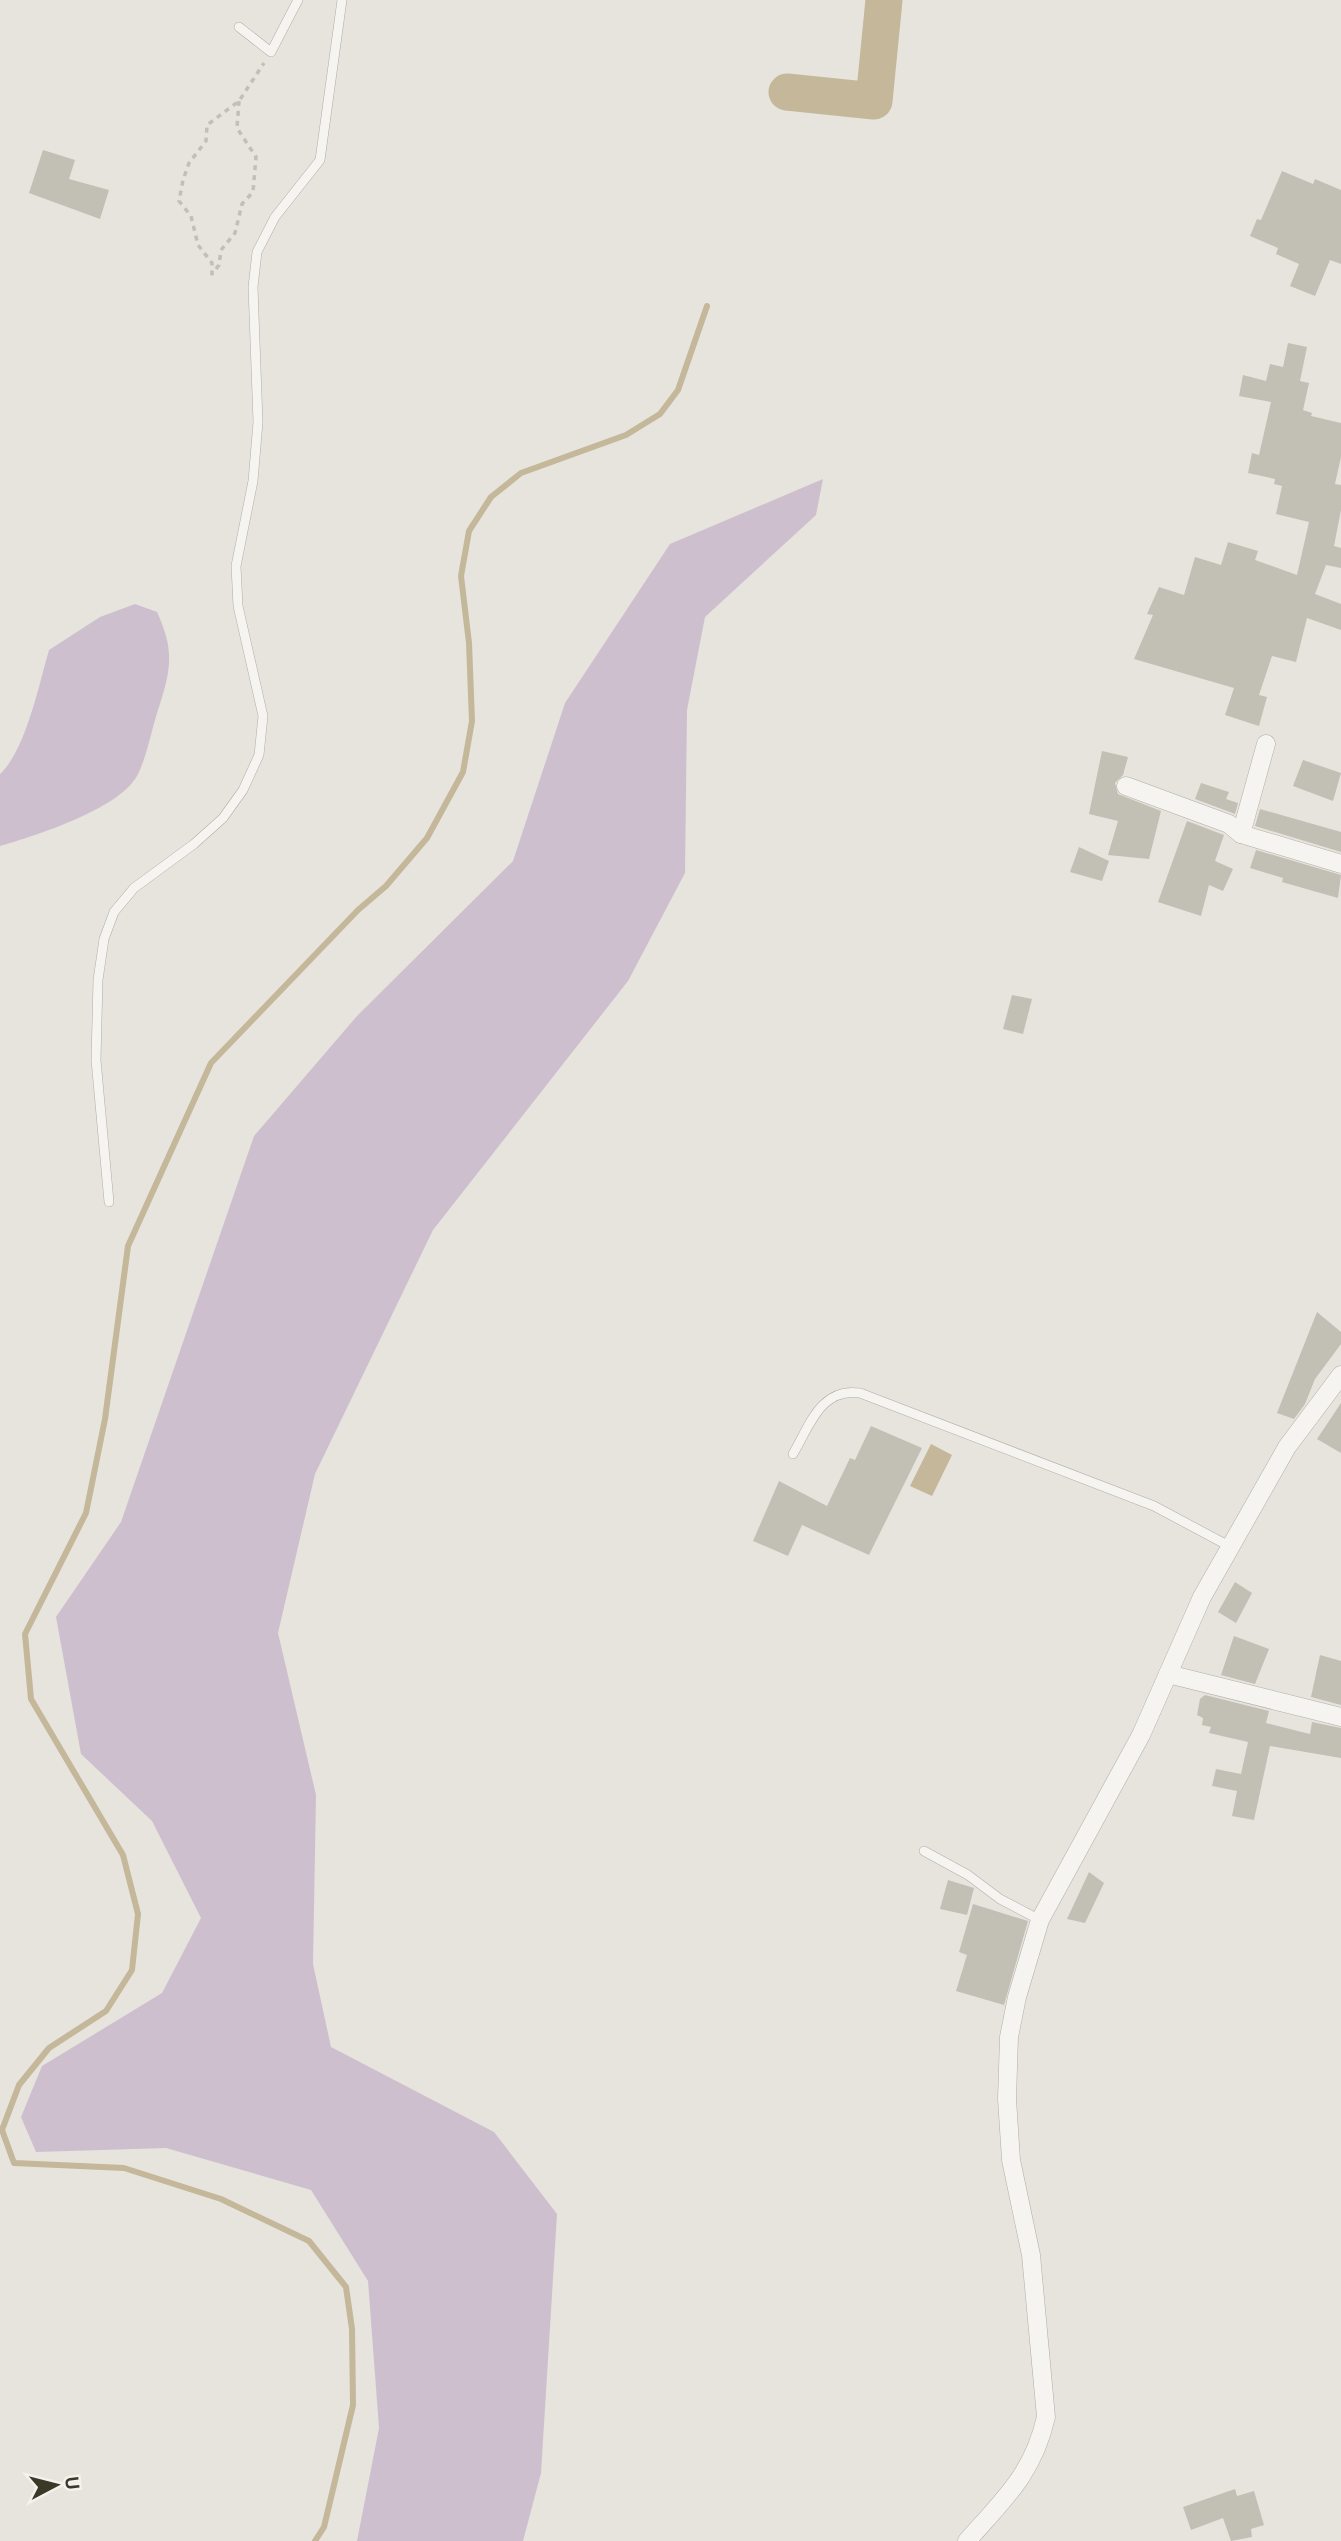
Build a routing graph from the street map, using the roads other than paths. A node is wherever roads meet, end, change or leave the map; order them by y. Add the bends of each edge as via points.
1 (298, 0) edge
2 (342, 0) edge
3 (239, 27) dead end
4 (1266, 744) dead end
5 (1126, 786) dead end
6 (1241, 834) junction
7 (1341, 863) edge
8 (108, 1202) dead end
9 (1341, 1375) edge
10 (793, 1454) dead end
11 (1229, 1546) junction
12 (1168, 1674) junction
13 (1341, 1717) edge
14 (924, 1851) dead end
15 (1040, 1920) junction
16 (967, 2541) edge

1 - 3 lane via 271,52
2 - 8 lane via 320,160 275,217 257,252 253,287 258,422 253,481 236,566 238,606 263,716 259,755 223,818 134,888 114,912 104,939 97,980 96,1060
4 - 6 street
5 - 6 street via 1229,824
6 - 7 street
9 - 11 street via 1287,1447
10 - 11 lane via 822,1403 844,1392 860,1393 1154,1506
11 - 12 street
12 - 13 street
12 - 15 street via 1141,1735
14 - 15 lane
15 - 16 street via 1009,2037 1007,2099 1012,2160 1031,2255 1046,2417 1024,2476

